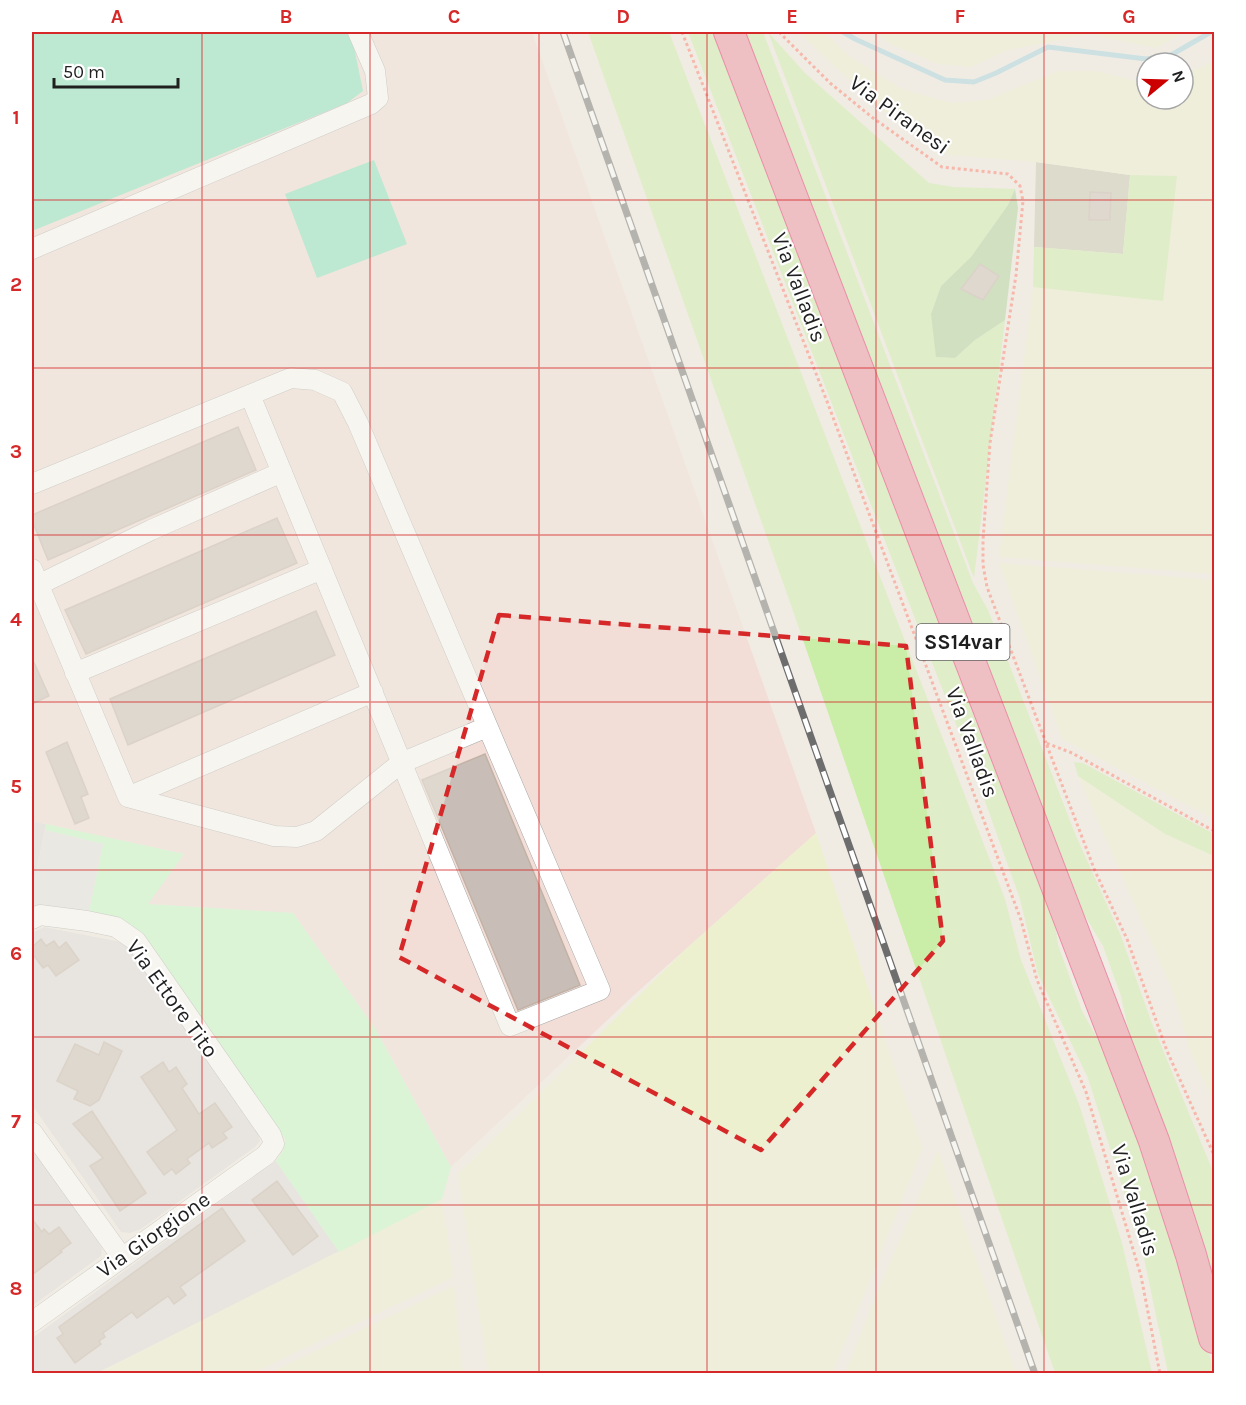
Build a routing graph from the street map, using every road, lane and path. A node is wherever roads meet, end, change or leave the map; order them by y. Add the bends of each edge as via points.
1 (358, 32) edge
2 (682, 32) edge
3 (729, 32) edge
4 (779, 32) edge
5 (32, 249) edge
6 (250, 395) junction
7 (282, 472) junction
8 (32, 484) edge
9 (322, 569) junction
10 (35, 577) edge
11 (75, 674) junction
12 (373, 692) junction
13 (487, 727) junction
14 (1046, 743) junction
15 (401, 763) junction
16 (128, 797) junction
17 (1215, 831) edge
18 (32, 919) edge
19 (32, 1132) edge
20 (274, 1144) joint
21 (1215, 1155) edge
22 (121, 1256) junction
23 (32, 1322) edge
24 (1215, 1338) edge
25 (1160, 1374) edge

1 - 5 street via 375,71 378,98 371,104
2 - 25 path, Via Valladis via 926,663 1021,920 1037,980 1086,1092 1141,1276
3 - 24 highway, SS14var via 1138,1099
4 - 14 path, Via Piranesi via 873,118 942,167 1008,174 1020,186 1023,201 1016,275 990,443 983,565 987,586
6 - 7 street
6 - 8 street
6 - 13 street via 291,378 315,380 342,392
7 - 9 street
7 - 10 street
9 - 11 street
9 - 12 street
10 - 11 street
11 - 16 street
12 - 15 street
12 - 16 street
13 - 15 street
13 - 15 street via 600,990 510,1026
14 - 17 path via 1072,753
14 - 21 path via 1095,871 1127,939 1167,1051
15 - 16 street via 316,831 297,837 274,836
18 - 20 street, Via Ettore Tito via 40,915 116,927 136,941
19 - 22 street
20 - 22 street, Via Giorgione via 266,1155
22 - 23 street, Via Giorgione

